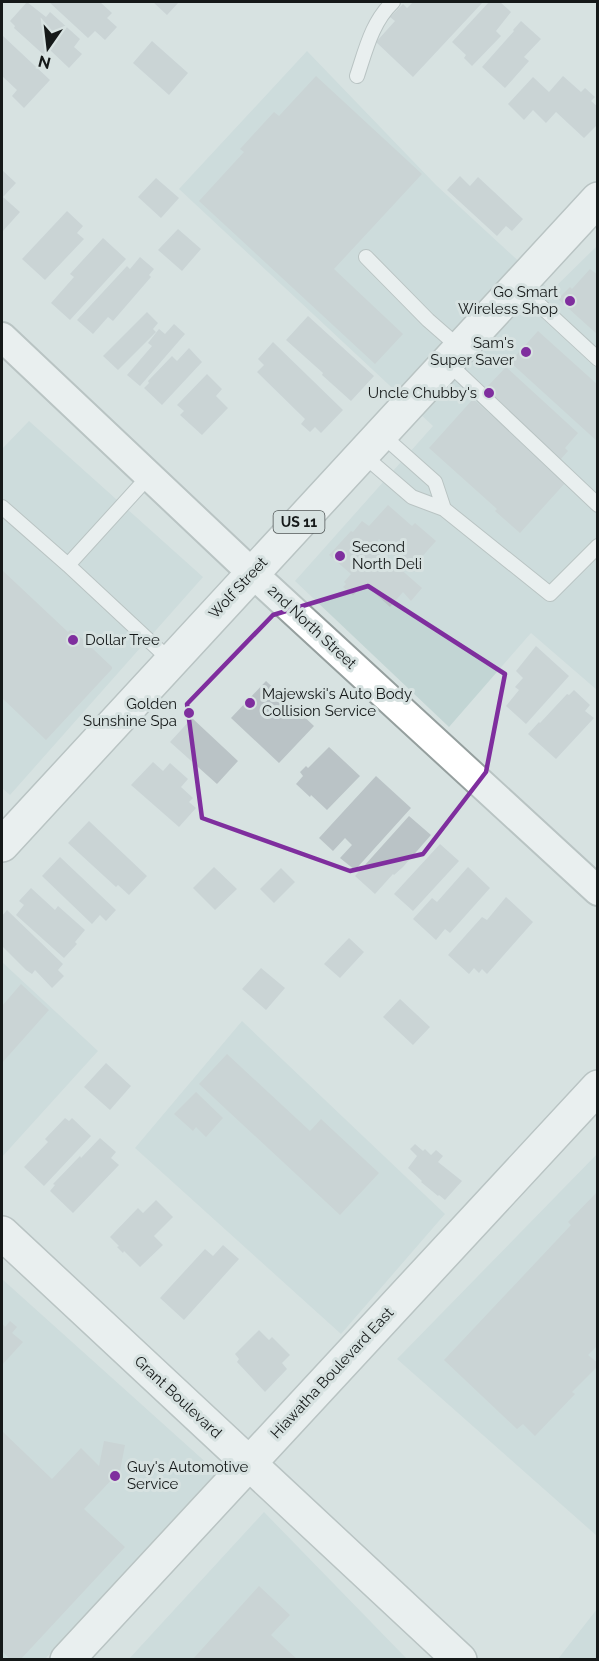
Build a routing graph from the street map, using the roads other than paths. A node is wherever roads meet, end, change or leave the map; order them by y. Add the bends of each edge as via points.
1 (393, 2) edge
2 (357, 76) dead end
3 (597, 199) edge
4 (366, 257) dead end
5 (518, 285) junction
6 (2, 337) edge
7 (453, 355) junction
8 (597, 359) edge
9 (371, 444) junction
10 (149, 476) junction
11 (597, 505) edge
12 (2, 507) edge
13 (444, 509) junction
14 (597, 546) edge
15 (68, 565) junction
16 (252, 573) junction
17 (171, 661) junction
18 (2, 845) edge
19 (597, 891) edge
20 (597, 1087) edge
21 (2, 1233) edge
22 (249, 1462) junction
23 (68, 1659) edge
24 (460, 1659) edge

1 - 2 lane via 371,32
3 - 5 street, Wolf Street / US 11
4 - 7 lane via 428,320
5 - 7 street, Wolf Street / US 11
5 - 8 lane
6 - 10 street, 2nd North Street
7 - 9 street, Wolf Street / US 11
7 - 11 lane
9 - 13 lane via 412,497
9 - 13 lane via 435,482
9 - 16 street, Wolf Street / US 11
10 - 15 lane
10 - 16 street, 2nd North Street
12 - 15 lane
13 - 14 lane via 550,594
15 - 17 lane
16 - 17 street, Wolf Street / US 11
16 - 19 street, 2nd North Street
17 - 18 street, Wolf Street / US 11
20 - 22 street, Hiawatha Boulevard East
21 - 22 street, Grant Boulevard
22 - 23 street, Hiawatha Boulevard East
22 - 24 street, Grant Boulevard

